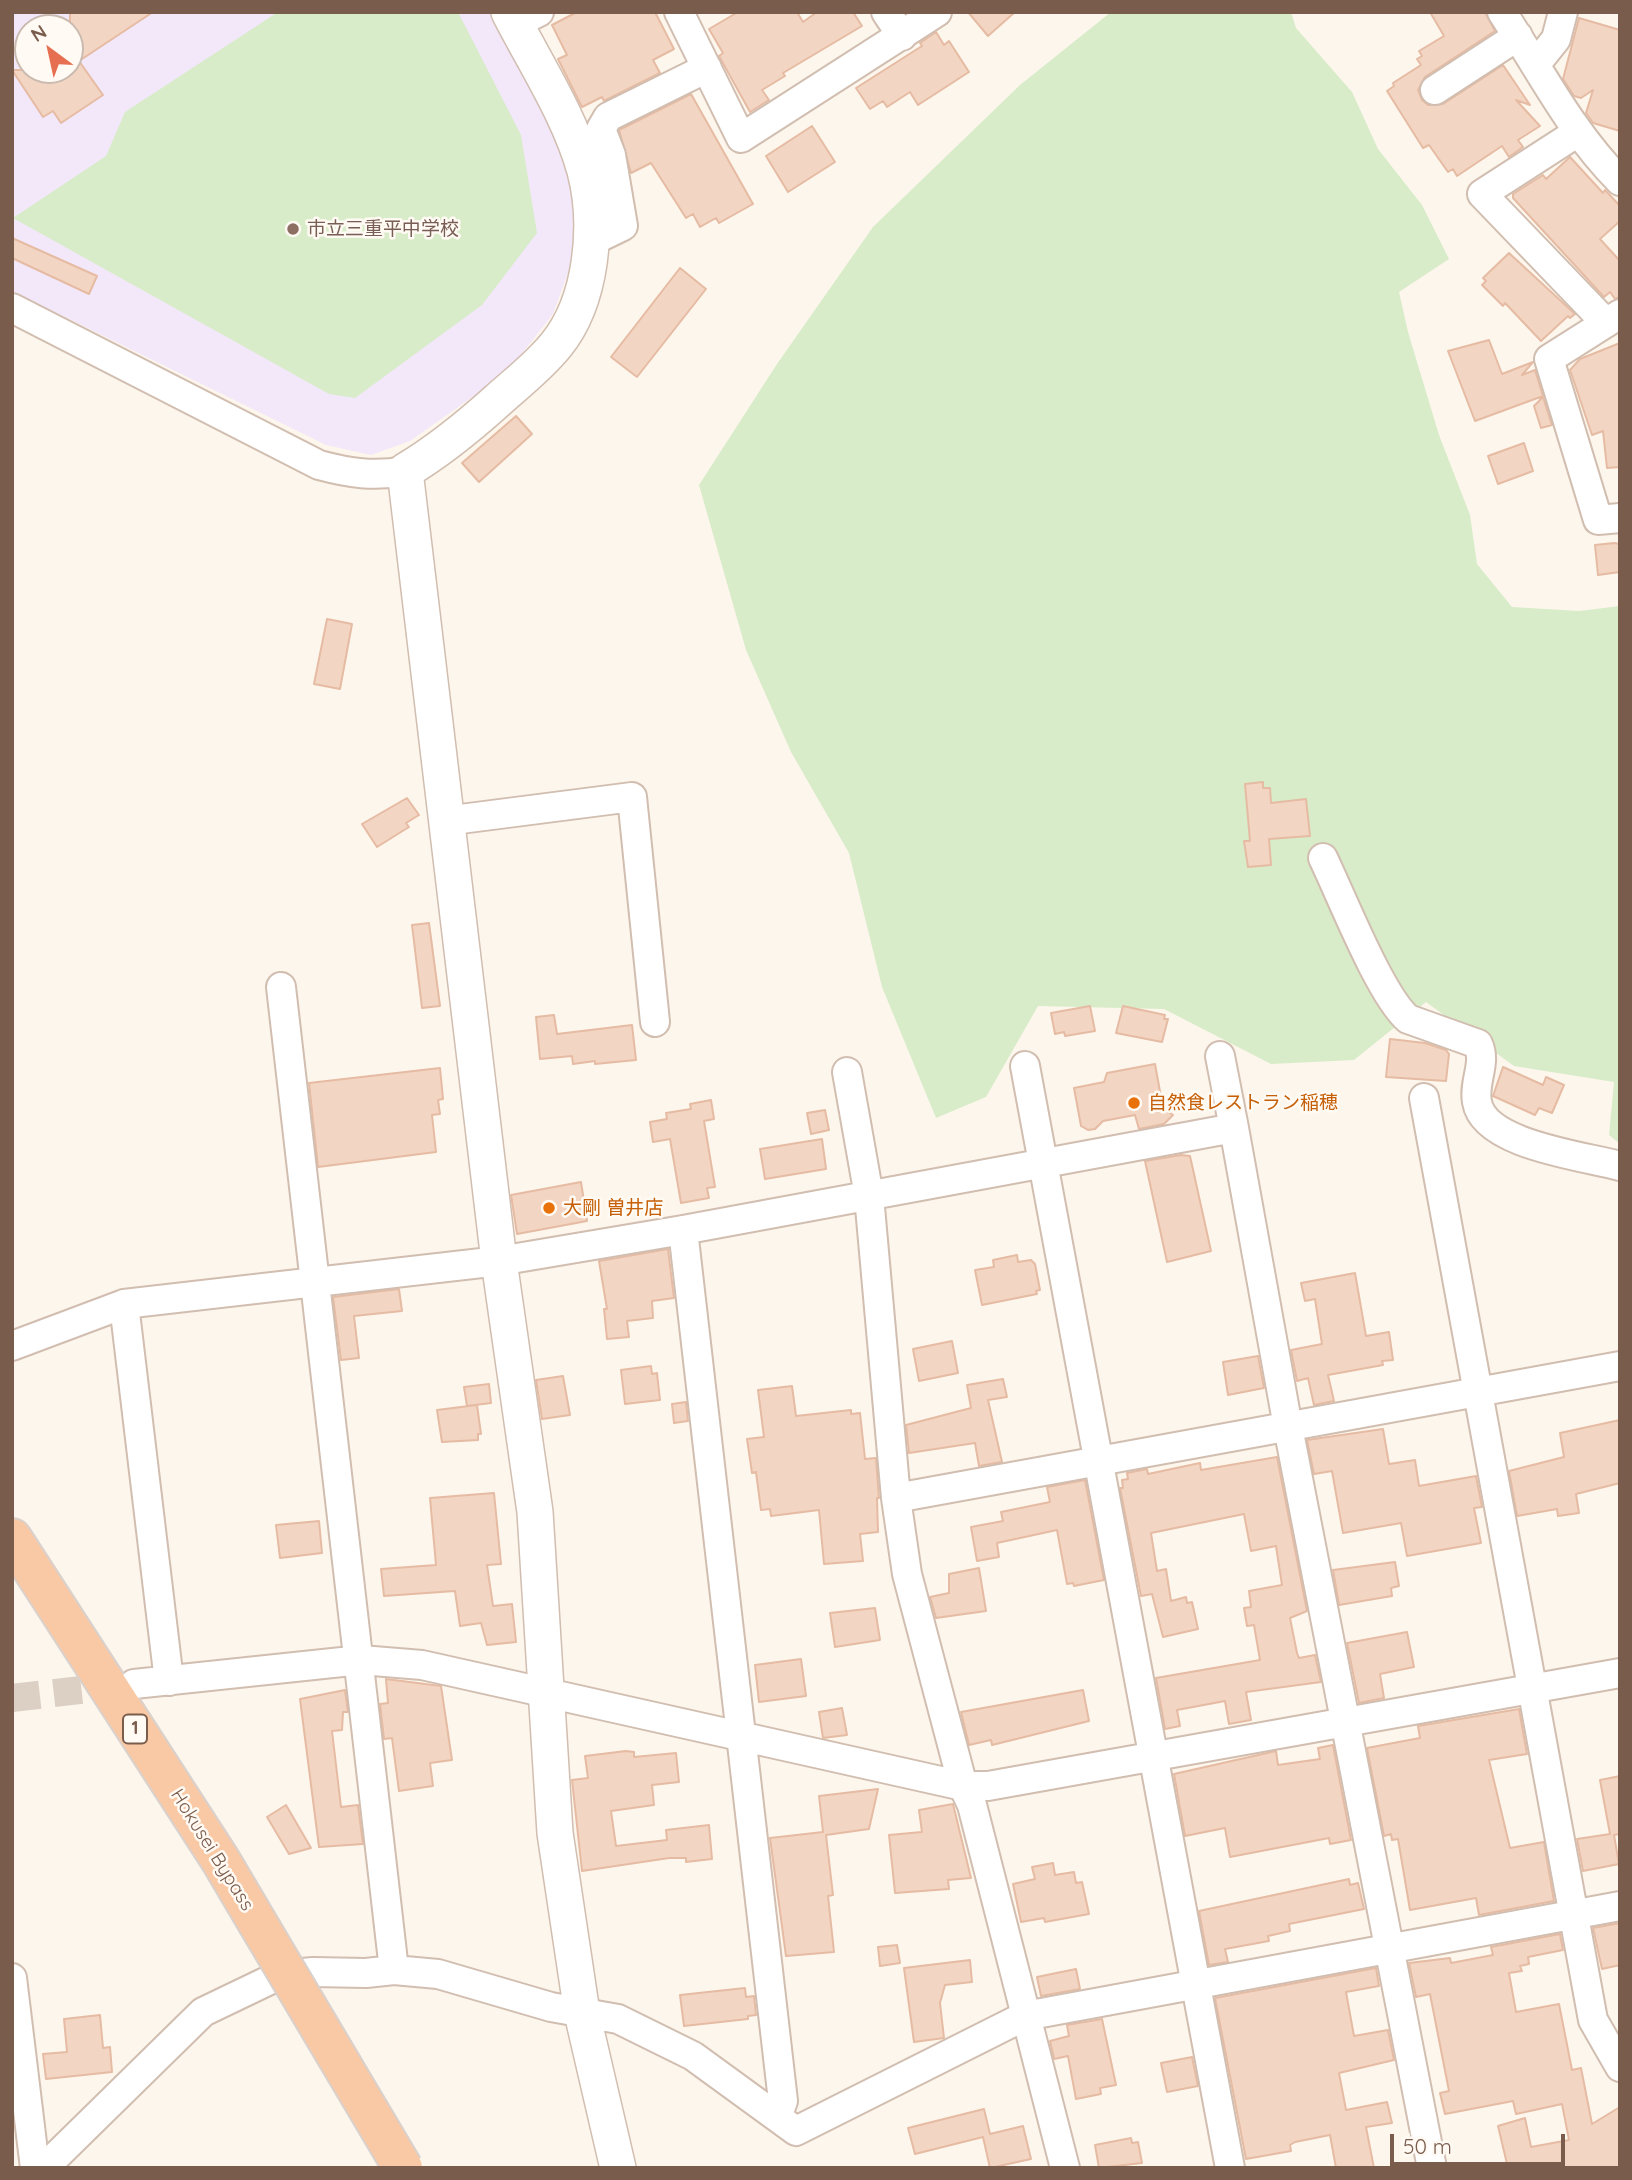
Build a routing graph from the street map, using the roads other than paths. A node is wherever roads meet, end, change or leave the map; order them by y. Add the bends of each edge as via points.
1 (679, 12) edge
2 (886, 12) edge
3 (937, 12) edge
4 (1503, 12) edge
5 (1563, 12) edge
6 (521, 16) edge
7 (902, 36) junction
8 (1518, 36) junction
9 (1536, 64) junction
10 (707, 68) junction
11 (1436, 90) dead end
12 (1578, 132) junction
13 (1619, 178) edge
14 (590, 242) junction
15 (12, 308) edge
16 (1613, 318) edge
17 (405, 471) junction
18 (1620, 519) edge
19 (445, 821) junction
20 (1322, 858) dead end
21 (281, 987) dead end
22 (655, 1022) dead end
23 (1220, 1056) dead end
24 (1025, 1066) dead end
25 (846, 1072) dead end
26 (1424, 1098) dead end
27 (1234, 1128) junction
28 (1045, 1164) junction
29 (1620, 1166) edge
30 (869, 1196) junction
31 (683, 1230) junction
32 (499, 1261) junction
33 (316, 1280) junction
34 (124, 1304) junction
35 (12, 1346) edge
36 (1620, 1366) edge
37 (1479, 1392) junction
38 (1288, 1427) junction
39 (1099, 1462) junction
40 (896, 1498) junction
41 (12, 1538) edge
42 (361, 1660) junction
43 (1620, 1673) edge
44 (169, 1681) junction
45 (134, 1684) tunnel mouth
46 (1534, 1688) junction
47 (548, 1691) junction
48 (1345, 1724) junction
49 (743, 1738) junction
50 (1154, 1759) junction
51 (963, 1786) junction
52 (1620, 1906) edge
53 (1573, 1915) junction
54 (1390, 1949) junction
55 (394, 1970) junction
56 (12, 1978) edge
57 (1198, 1985) junction
58 (582, 2012) junction
59 (1024, 2016) junction
60 (1620, 2067) edge
61 (778, 2117) junction
62 (20, 2119) edge
63 (57, 2163) edge
64 (35, 2168) edge
65 (403, 2168) edge
66 (618, 2168) edge
67 (1065, 2168) edge
68 (1230, 2168) edge
69 (1432, 2168) edge

1 - 10 street
2 - 7 street
3 - 7 street
4 - 8 street
5 - 9 street via 1556,39
6 - 14 street via 581,161 589,188
7 - 10 street via 741,138
8 - 9 street
8 - 11 street
9 - 12 street
10 - 14 street via 608,117 601,129 611,155 623,226
12 - 13 street
12 - 16 street via 1482,194
14 - 17 street via 579,303 557,344 445,447
15 - 17 street via 319,465 380,476
16 - 18 street via 1549,359 1598,520
17 - 19 street
19 - 22 street via 632,797
19 - 32 street
20 - 29 street via 1386,990 1402,1013 1478,1044 1483,1056 1476,1100 1481,1116 1508,1136
21 - 33 street
23 - 27 street
24 - 28 street
25 - 30 street
26 - 37 street
27 - 28 street
27 - 38 street
28 - 30 street
28 - 39 street
30 - 31 street
30 - 40 street
31 - 32 street
31 - 49 street
32 - 33 street
32 - 47 street via 535,1512
33 - 34 street
33 - 42 street
34 - 35 street
34 - 44 street
36 - 37 street
37 - 38 street
37 - 46 street
38 - 39 street
38 - 48 street
39 - 40 street
39 - 50 street
40 - 51 street via 907,1574
41 - 65 highway, Hokusei Bypass / 1, bridge via 221,1861
42 - 44 street
42 - 47 street via 422,1665
42 - 55 street
43 - 46 street
44 - 45 street
46 - 48 street
46 - 53 street
47 - 49 street
47 - 58 street via 555,1833
48 - 50 street
48 - 54 street
49 - 51 street
49 - 61 street via 783,2101
50 - 51 street
50 - 57 street
51 - 59 street via 972,1805
52 - 53 street
53 - 54 street
53 - 60 street via 1593,2020
54 - 57 street
54 - 69 street
55 - 58 street via 438,1974
55 - 63 street via 281,1975 203,2012
56 - 62 street
57 - 59 street
57 - 68 street
58 - 61 street via 618,2019 693,2056
58 - 66 street
59 - 61 street via 796,2131
59 - 67 street
62 - 64 street

